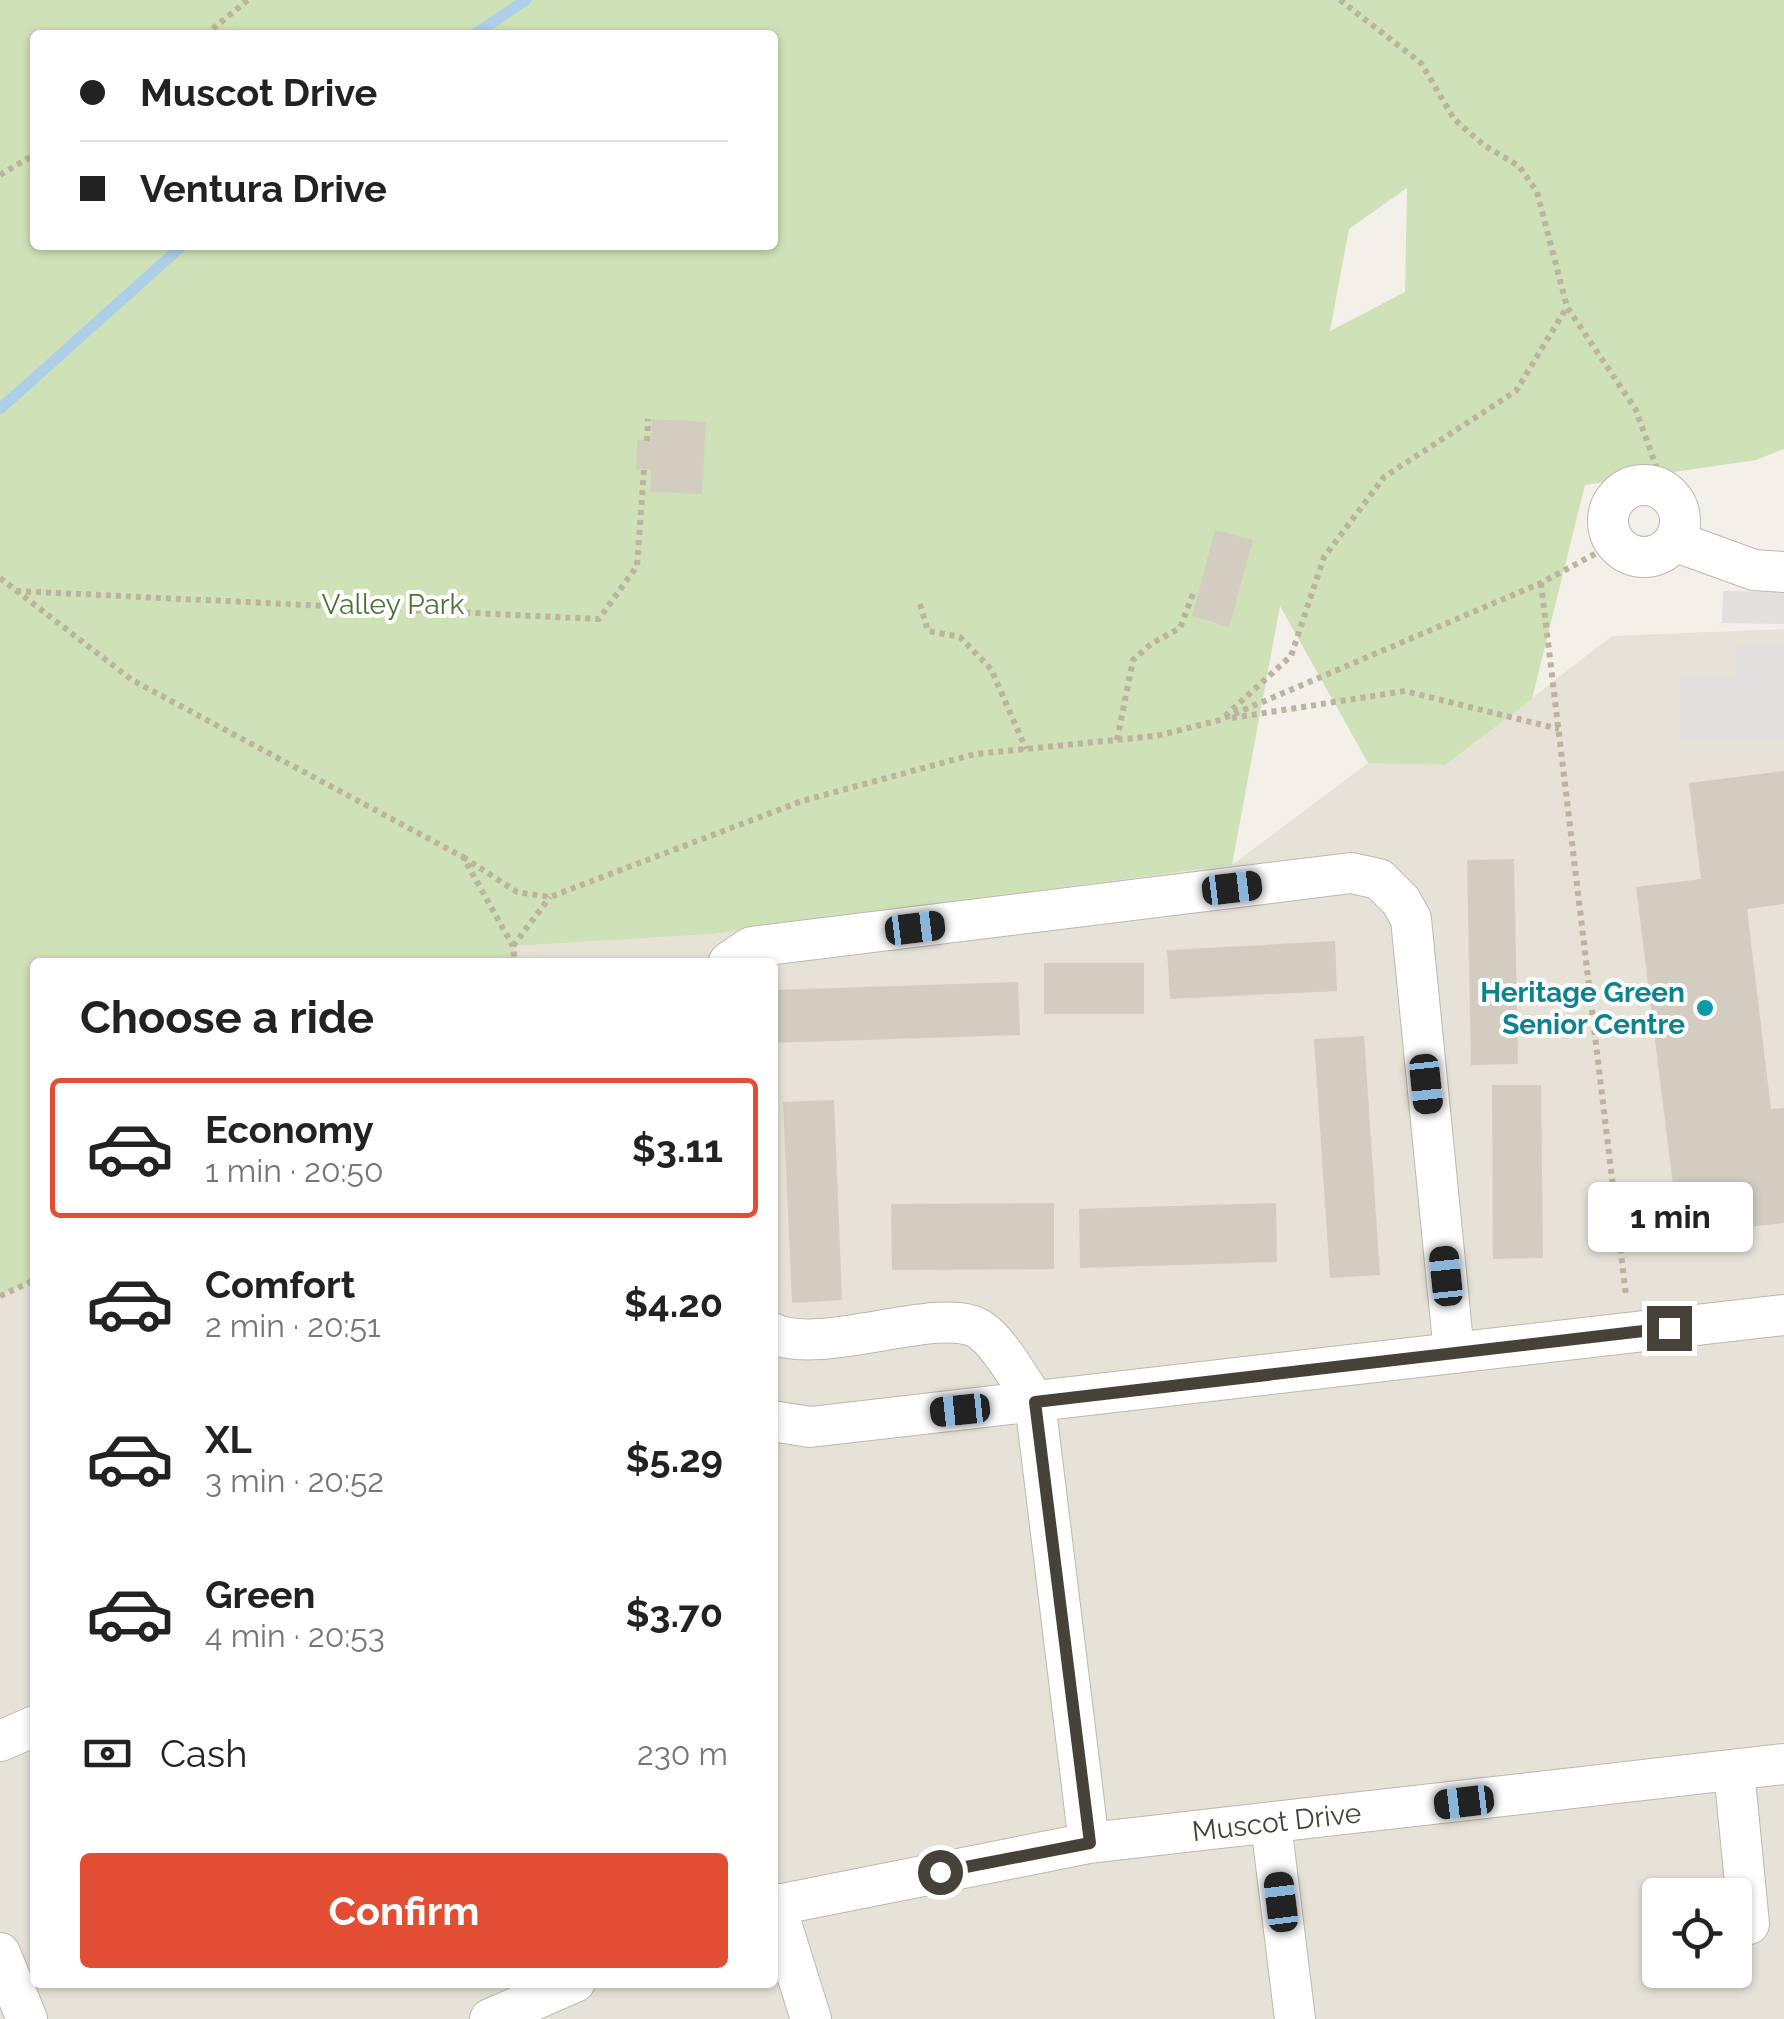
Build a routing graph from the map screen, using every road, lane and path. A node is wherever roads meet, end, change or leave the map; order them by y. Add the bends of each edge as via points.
1 (248, 0) edge
2 (1340, 0) edge
3 (211, 30) edge
4 (30, 157) edge
5 (0, 175) edge
6 (1567, 307) junction
7 (648, 420) dead end
8 (646, 441) dead end
9 (644, 470) dead end
10 (1654, 486) junction
11 (1674, 541) junction
12 (1616, 544) junction
13 (1784, 572) edge
14 (0, 578) edge
15 (1541, 582) junction
16 (16, 591) junction
17 (1193, 594) dead end
18 (920, 604) dead end
19 (1220, 720) junction
20 (1559, 728) junction
21 (1117, 740) junction
22 (1026, 749) junction
23 (463, 857) junction
24 (550, 897) junction
25 (513, 946) junction
26 (514, 958) edge
27 (736, 958) edge
28 (30, 1282) edge
29 (0, 1296) edge
30 (1784, 1315) edge
31 (1630, 1333) junction
32 (778, 1336) edge
33 (1454, 1354) junction
34 (1035, 1402) junction
35 (778, 1422) edge
36 (30, 1728) edge
37 (0, 1742) edge
38 (1784, 1764) edge
39 (1734, 1770) junction
40 (1271, 1824) junction
41 (1090, 1843) junction
42 (1745, 1878) edge
43 (778, 1904) edge
44 (778, 1917) edge
45 (0, 1953) edge
46 (554, 1988) edge
47 (499, 2004) edge
48 (27, 2019) edge
49 (812, 2019) edge
50 (1295, 2019) edge

1 - 3 path
2 - 6 path via 1420,63 1454,119 1519,166 1537,192
4 - 5 path
6 - 10 path via 1636,410 1656,466
6 - 19 path via 1516,391 1384,478 1324,557 1290,656
7 - 8 path
9 - 16 path via 637,566 599,618
10 - 11 street via 1677,504 1680,530
10 - 12 street via 1632,486 1612,502 1608,526
11 - 12 street via 1643,558
11 - 13 street via 1754,570
12 - 15 path
14 - 16 path
15 - 19 path
15 - 20 path
16 - 23 path via 132,680
17 - 21 path via 1180,628 1133,660
18 - 22 path via 928,632 960,637 991,669
19 - 20 path via 1405,691
19 - 21 path
20 - 31 path
21 - 22 path
22 - 24 path via 975,754 802,801
23 - 24 path via 517,892
23 - 25 path
24 - 25 path
25 - 26 path
27 - 33 street via 751,947 1351,873 1378,880 1411,918
28 - 29 path
30 - 31 street
31 - 33 street
32 - 34 street via 811,1339 970,1325 998,1347
33 - 34 street
34 - 35 street via 810,1427
34 - 41 street
36 - 37 street
38 - 39 street, Muscot Drive
39 - 40 street, Muscot Drive
39 - 42 street
40 - 41 street, Muscot Drive
40 - 50 street
41 - 43 street, Muscot Drive
44 - 49 street
45 - 48 street
46 - 47 street

